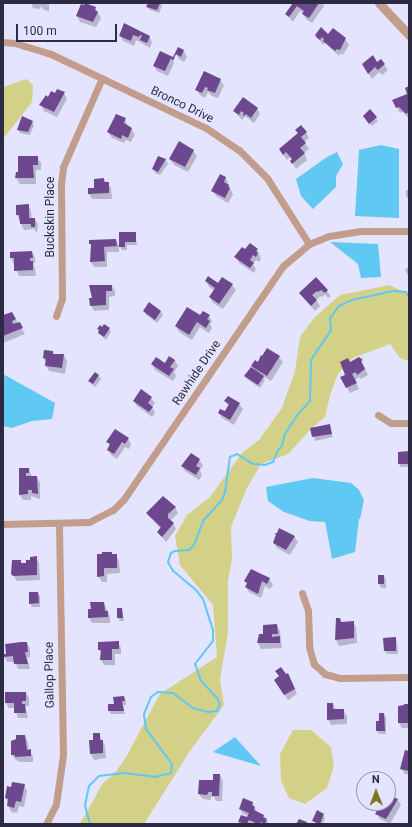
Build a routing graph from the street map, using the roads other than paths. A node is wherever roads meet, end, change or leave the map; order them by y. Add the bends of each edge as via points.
1 (379, 3) edge
2 (409, 35) edge
3 (3, 42) edge
4 (102, 78) junction
5 (409, 231) edge
6 (308, 244) junction
7 (56, 316) dead end
8 (378, 414) dead end
9 (409, 422) edge
10 (59, 523) junction
11 (3, 524) edge
12 (302, 593) dead end
13 (409, 677) edge
14 (46, 824) edge

1 - 2 street
3 - 4 street, Bronco Drive via 51,54
4 - 6 street, Bronco Drive via 206,128 239,150 267,178
4 - 7 street, Buckskin Place via 62,166 62,299
5 - 6 street, Rawhide Drive via 361,231 329,236
6 - 10 street, Rawhide Drive via 283,266 124,499 113,510 88,522
8 - 9 street via 391,423
10 - 11 street, Rawhide Drive
10 - 14 street, Gallop Place via 63,755 56,804
12 - 13 street via 308,610 309,647 312,658 314,664 325,674 340,678

